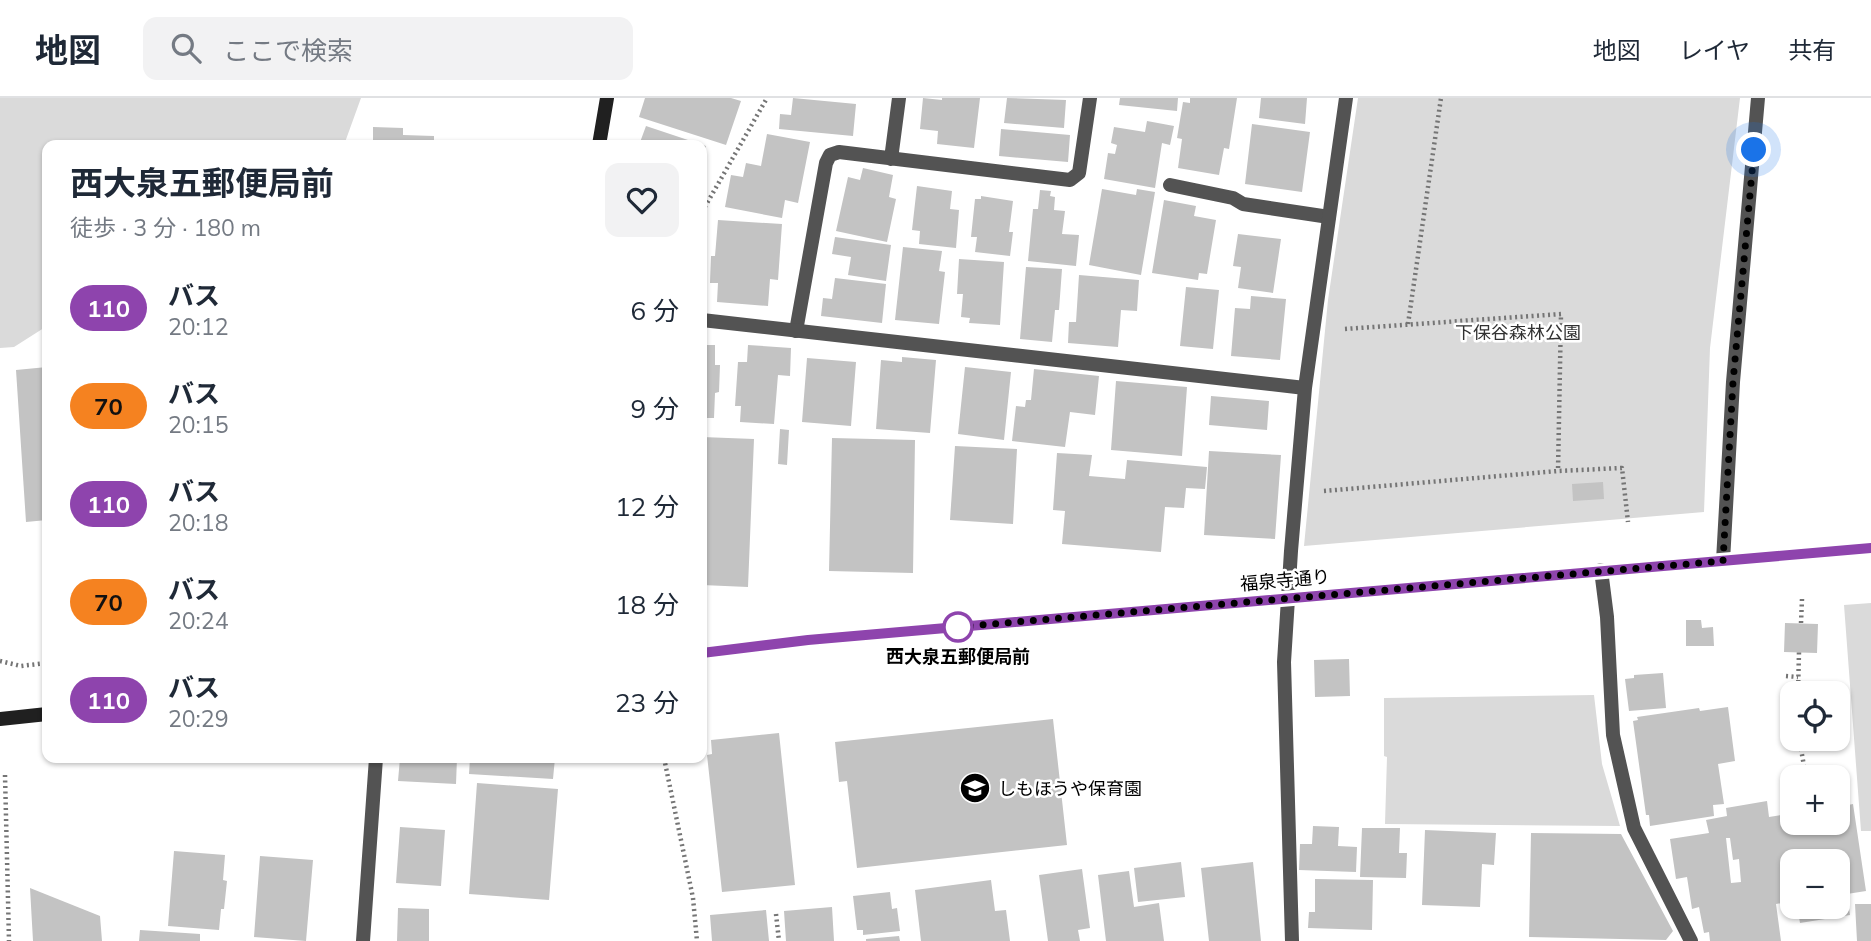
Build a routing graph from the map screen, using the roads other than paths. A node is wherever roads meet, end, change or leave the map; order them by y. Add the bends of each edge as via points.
1 (607, 98) edge
2 (899, 98) edge
3 (1090, 98) edge
4 (1346, 98) edge
5 (1758, 98) edge
6 (600, 140) edge
7 (891, 159) junction
8 (1170, 185) dead end
9 (1329, 217) junction
10 (707, 321) edge
11 (796, 331) junction
12 (1305, 388) junction
13 (1871, 548) edge
14 (1723, 561) junction
15 (1601, 570) junction
16 (1289, 599) junction
17 (707, 652) edge
18 (42, 715) edge
19 (0, 719) edge
20 (376, 763) edge
21 (363, 941) edge
22 (1292, 941) edge
23 (1691, 941) edge

1 - 6 street
2 - 7 street
3 - 7 street via 1079,173 1070,180
4 - 9 street
5 - 14 street via 1733,382
7 - 11 street via 839,152 830,155
8 - 9 street via 1243,204
9 - 12 street
10 - 11 street
11 - 12 street
12 - 16 street
13 - 14 street, 福泉寺通り
14 - 15 street, 福泉寺通り
15 - 16 street, 福泉寺通り
15 - 23 street via 1613,735 1634,828
16 - 17 street, 福泉寺通り
16 - 22 street via 1284,662
18 - 19 street
20 - 21 street

